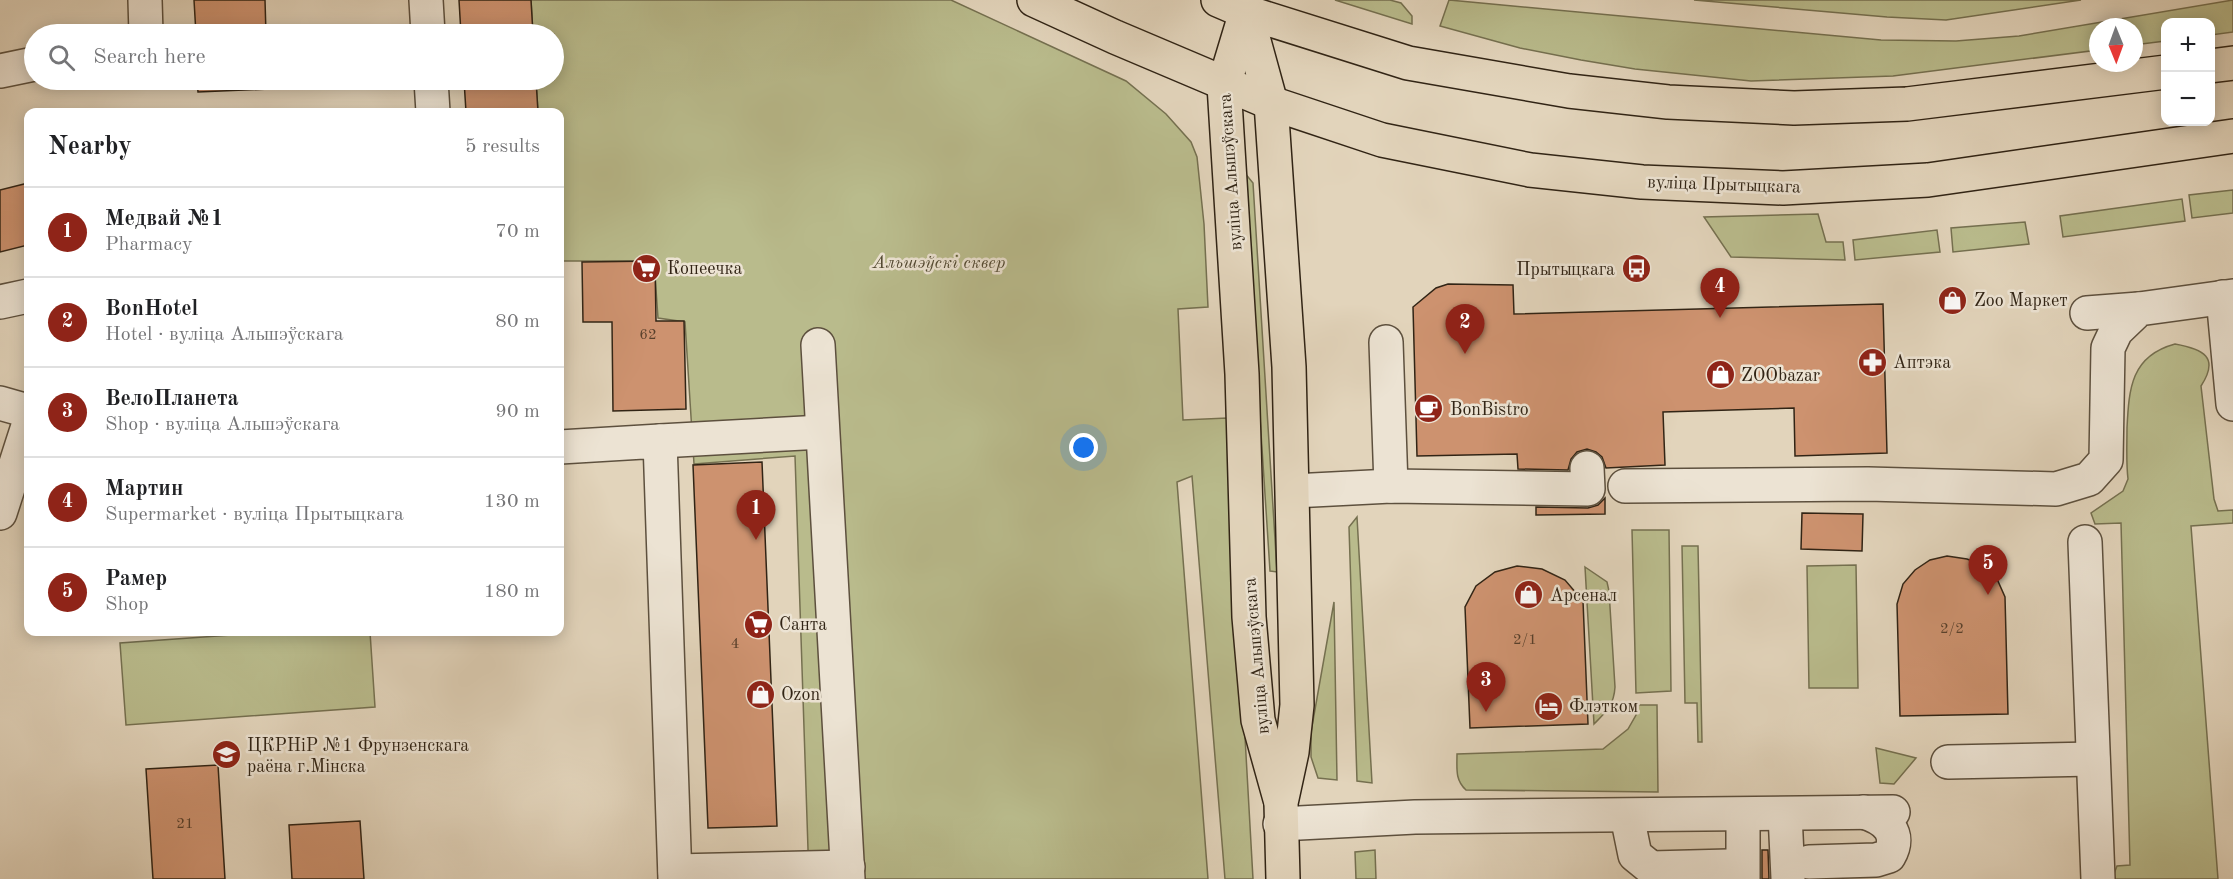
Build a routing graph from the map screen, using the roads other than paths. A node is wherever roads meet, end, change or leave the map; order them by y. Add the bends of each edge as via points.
1 (145, 0) edge
2 (426, 0) edge
3 (1034, 0) edge
4 (1232, 6) edge
5 (146, 24) edge
6 (427, 24) edge
7 (2233, 63) edge
8 (2215, 65) edge
9 (24, 66) edge
10 (0, 70) edge
11 (2161, 73) edge
12 (1224, 85) junction
13 (432, 90) edge
14 (1271, 103) junction
15 (433, 108) edge
16 (2233, 136) edge
17 (24, 297) edge
18 (2228, 297) edge
19 (0, 302) edge
20 (1386, 342) dead end
21 (818, 345) dead end
22 (0, 403) edge
23 (2233, 404) edge
24 (24, 410) edge
25 (822, 432) junction
26 (24, 438) edge
27 (660, 441) junction
28 (564, 447) edge
29 (1575, 475) dead end
30 (1390, 486) junction
31 (1625, 486) dead end
32 (1293, 491) junction
33 (0, 513) edge
34 (2085, 542) dead end
35 (2093, 759) junction
36 (1948, 762) dead end
37 (1281, 813) junction
38 (1785, 814) junction
39 (1743, 815) junction
40 (1627, 816) junction
41 (1799, 870) edge
42 (848, 873) edge
43 (1736, 873) edge
44 (675, 875) edge
45 (1282, 879) edge
46 (2098, 879) edge

1 - 5 lane
2 - 6 lane
3 - 12 main road, вуліца Прытыцкага
4 - 11 main road via 1408,63 1569,91 1668,102 1794,108 1907,104
4 - 12 main road, вуліца Альшэўскага
4 - 14 main road, вуліца Альшэўскага
7 - 8 main road
9 - 10 lane
12 - 14 main road, вуліца Прытыцкага
12 - 37 main road, вуліца Альшэўскага via 1242,374 1249,617 1258,720
13 - 15 lane
14 - 16 main road, вуліца Прытыцкага via 1382,140 1530,170 1642,182 1783,188 1928,180
14 - 32 main road, вуліца Альшэўскага via 1289,367
17 - 19 lane
18 - 23 lane
18 - 31 lane via 2107,321 2108,348 2097,377 2106,460 2089,479 2056,489 1868,484
20 - 30 lane
21 - 25 lane
22 - 24 lane
25 - 27 lane
25 - 42 lane
26 - 33 lane
27 - 28 lane
27 - 44 lane
29 - 30 lane
30 - 32 lane
32 - 37 main road, вуліца Альшэўскага via 1297,705
34 - 35 lane
35 - 36 lane
35 - 46 lane
37 - 40 lane
37 - 45 main road, вуліца Альшэўскага
38 - 39 lane
38 - 41 lane
38 - 41 lane via 1879,812 1895,835 1895,847 1889,856
39 - 40 lane
39 - 43 lane
40 - 43 lane via 1635,855 1651,868
42 - 44 lane

